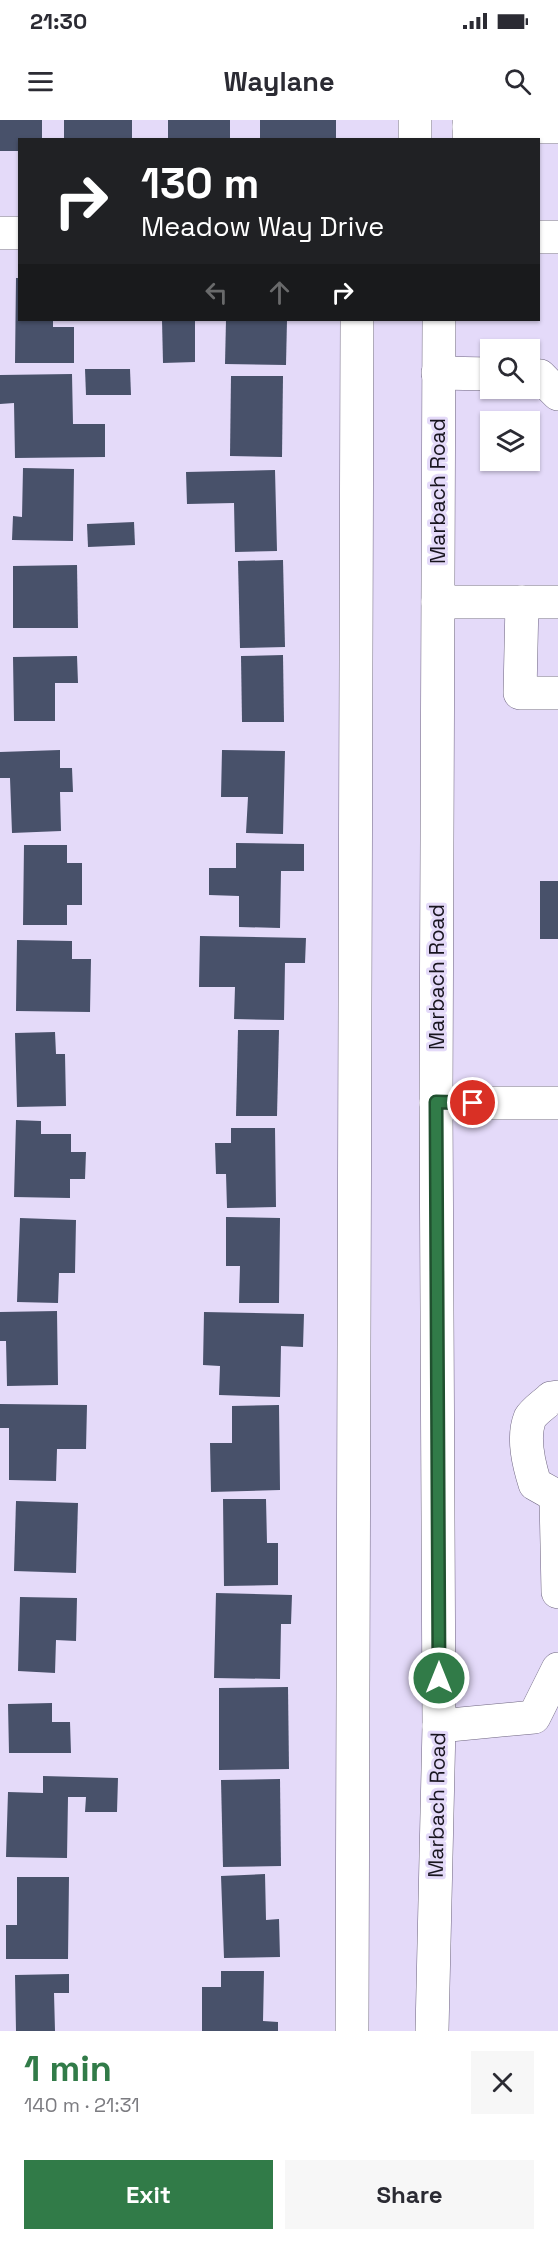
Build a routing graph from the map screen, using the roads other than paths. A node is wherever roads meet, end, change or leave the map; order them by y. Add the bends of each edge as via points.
1 (415, 120) edge
2 (558, 127) edge
3 (469, 129) edge
4 (415, 138) edge
5 (0, 233) edge
6 (18, 233) edge
7 (540, 237) edge
8 (558, 237) edge
9 (357, 321) edge
10 (439, 321) edge
11 (438, 373) junction
12 (480, 374) edge
13 (540, 376) edge
14 (558, 393) edge
15 (438, 602) junction
16 (522, 602) junction
17 (558, 602) edge
18 (558, 693) edge
19 (436, 1102) junction
20 (558, 1103) edge
21 (558, 1398) edge
22 (557, 1497) edge
23 (558, 1592) edge
24 (558, 1669) edge
25 (439, 1726) junction
26 (351, 2031) edge
27 (432, 2031) edge

1 - 4 street
2 - 3 street
5 - 6 street
7 - 8 street
9 - 26 street
10 - 11 street, Marbach Road
11 - 12 street
11 - 15 street, Marbach Road
13 - 14 street
15 - 16 street
15 - 19 street, Marbach Road
16 - 17 street
16 - 18 street via 520,693
19 - 20 street
19 - 25 street, Marbach Road
21 - 22 street via 551,1398 531,1417 528,1435 528,1462 535,1485
22 - 23 street
24 - 25 street via 534,1717
25 - 27 street, Marbach Road

